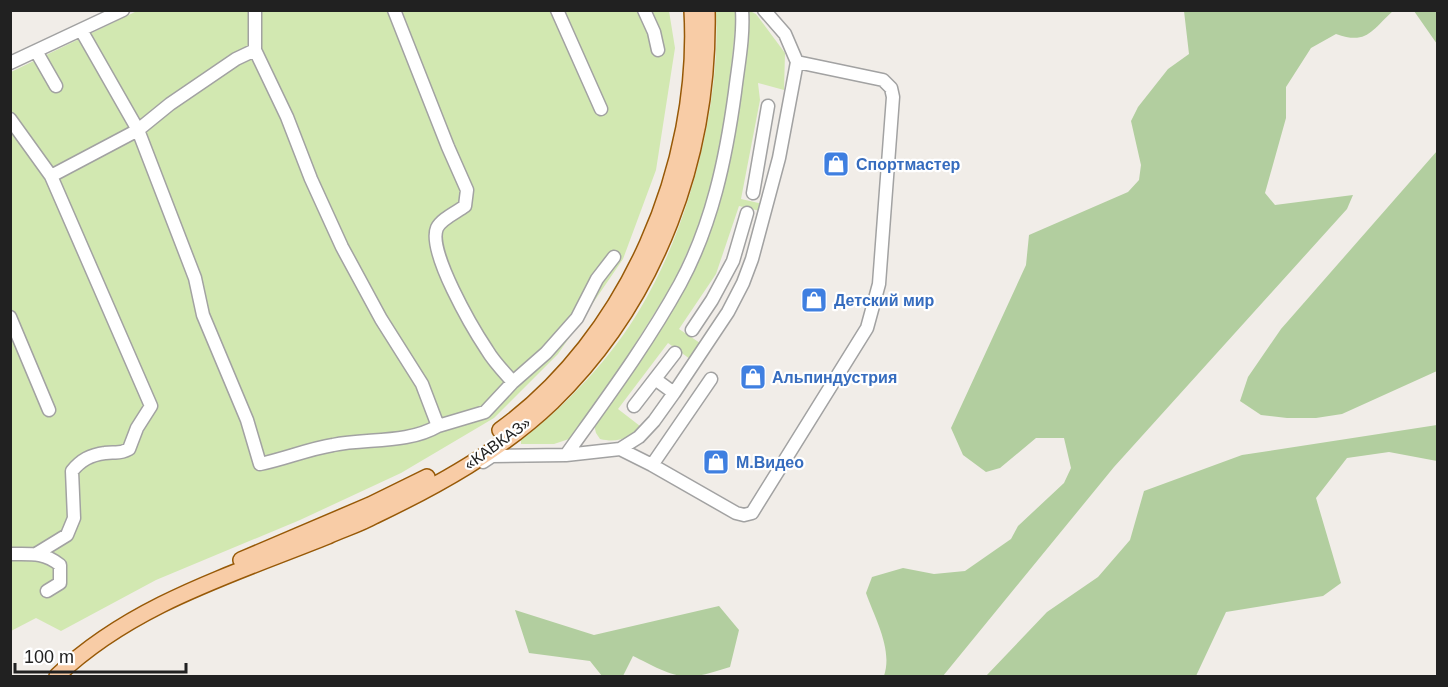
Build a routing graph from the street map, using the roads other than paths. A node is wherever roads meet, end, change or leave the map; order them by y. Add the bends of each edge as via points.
1 (123, 10) edge
2 (255, 10) edge
3 (394, 10) edge
4 (557, 10) edge
5 (644, 10) edge
6 (692, 10) edge
7 (707, 10) edge
8 (742, 10) edge
9 (764, 10) edge
10 (81, 30) junction
11 (255, 50) junction
12 (658, 50) dead end
13 (36, 51) junction
14 (797, 62) junction
15 (10, 63) edge
16 (57, 86) dead end
17 (768, 106) dead end
18 (601, 109) dead end
19 (10, 119) edge
20 (138, 130) junction
21 (761, 155) junction
22 (779, 158) junction
23 (51, 176) junction
24 (753, 193) dead end
25 (747, 213) dead end
26 (614, 257) dead end
27 (712, 300) junction
28 (728, 312) junction
29 (10, 317) edge
30 (692, 330) dead end
31 (675, 353) dead end
32 (655, 378) junction
33 (711, 379) dead end
34 (513, 382) junction
35 (674, 393) junction
36 (634, 406) dead end
37 (49, 410) dead end
38 (438, 426) junction
39 (620, 449) junction
40 (566, 454) junction
41 (652, 465) junction
42 (375, 516) junction
43 (10, 554) edge
44 (36, 554) junction
45 (47, 591) dead end
46 (44, 676) edge
47 (57, 676) edge

1 - 10 street
2 - 11 street
3 - 34 street via 467,190 465,206 438,226 436,249 486,350
4 - 18 street
5 - 12 street
6 - 46 main road, «КАВКАЗ» via 689,103 656,226 639,264 602,324 540,397 504,428 440,471 141,604 103,628
7 - 42 main road, «КАВКАЗ» via 702,103 682,189 651,268 612,332 551,403 513,433 455,474
8 - 40 street via 730,127 705,224 681,282 636,356
9 - 14 street via 785,34
10 - 13 street
10 - 20 street
11 - 20 street via 170,104
11 - 38 street via 342,247 422,384
13 - 15 street
13 - 16 street
14 - 22 street
14 - 41 street via 883,80 891,88 879,284 867,328 752,513 736,513
17 - 21 street
19 - 23 street
20 - 23 street
20 - 38 street via 260,464 333,445 429,432
21 - 22 street
21 - 24 street
22 - 28 street via 752,259
23 - 44 street via 151,406 129,449 81,460 72,471 74,518 67,535
25 - 27 street via 733,261
26 - 34 street via 597,279 577,318
27 - 28 street
27 - 30 street
28 - 35 street
29 - 37 street
31 - 32 street
32 - 35 street
32 - 36 street
33 - 41 street
34 - 38 street via 485,412
35 - 39 street via 654,422
39 - 40 street
39 - 41 street
40 - 42 street via 492,456 428,495
42 - 47 main road, «КАВКАЗ» via 195,588 109,636
43 - 44 street
44 - 45 street via 50,556 60,565 60,583

